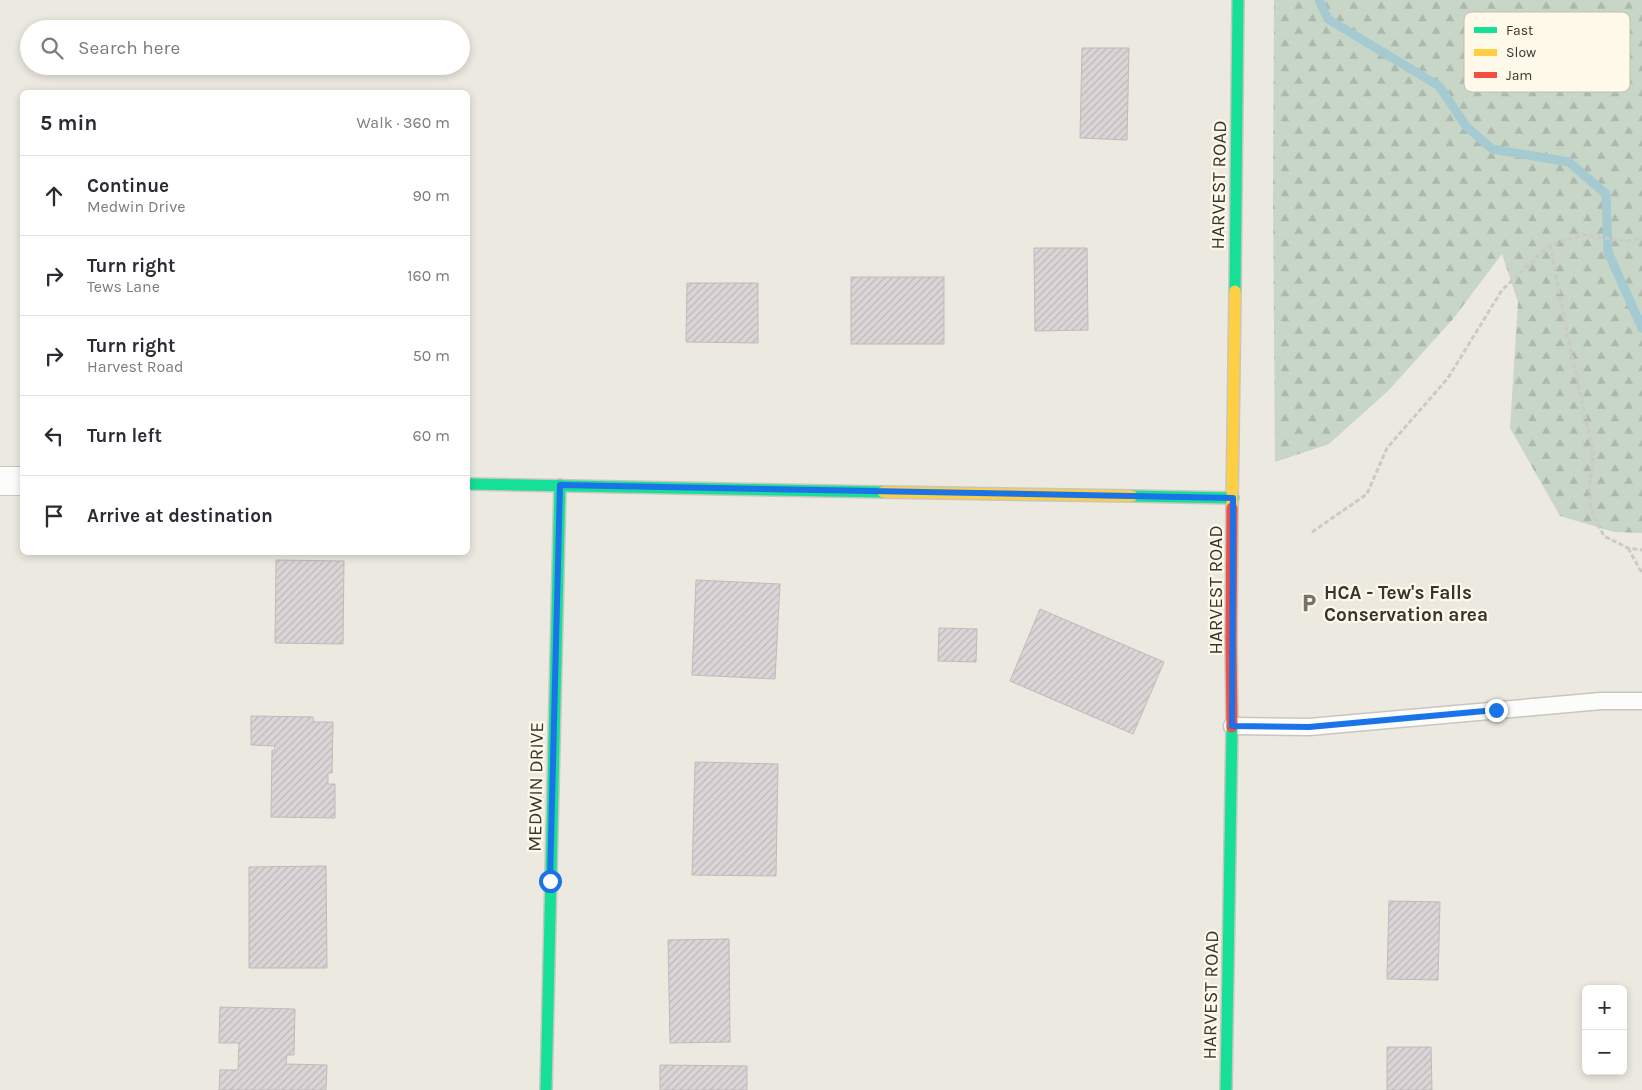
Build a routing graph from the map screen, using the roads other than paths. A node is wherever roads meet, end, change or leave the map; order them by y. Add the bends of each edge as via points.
1 (1238, 0) edge
2 (0, 481) edge
3 (20, 481) edge
4 (470, 484) edge
5 (560, 485) junction
6 (1233, 498) junction
7 (1642, 701) edge
8 (1232, 726) junction
9 (546, 1090) edge
10 (1226, 1090) edge

1 - 6 street, HARVEST ROAD
2 - 3 street
4 - 5 street
5 - 6 street
5 - 9 street, MEDWIN DRIVE
6 - 8 street, HARVEST ROAD
7 - 8 lane via 1601,701 1309,727
8 - 10 street, HARVEST ROAD

